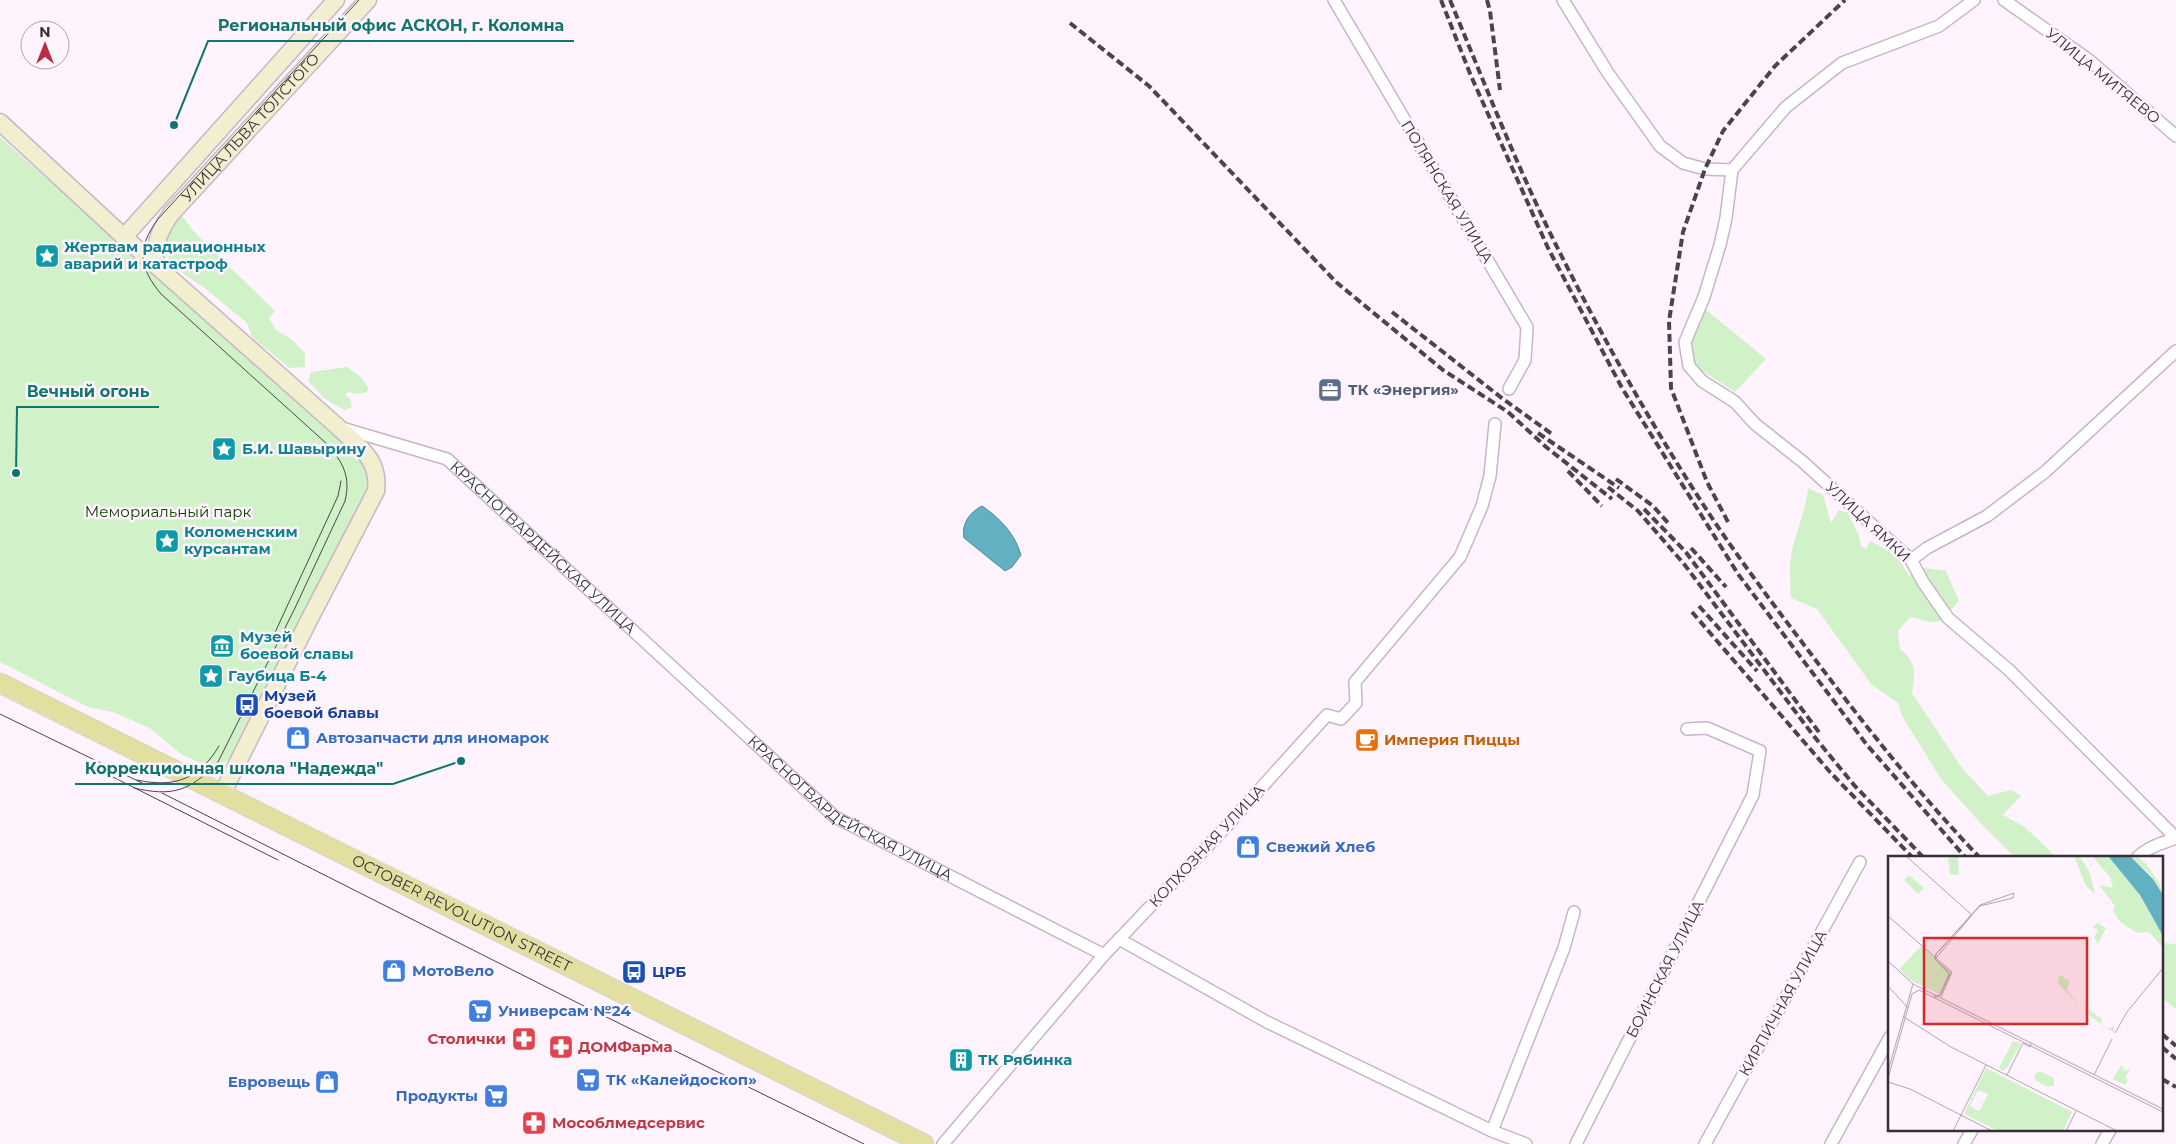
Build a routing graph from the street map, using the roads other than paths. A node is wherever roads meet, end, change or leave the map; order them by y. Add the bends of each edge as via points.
1 (336, 0) edge
2 (368, 0) edge
3 (1334, 0) edge
4 (1563, 0) edge
5 (1974, 0) edge
6 (2004, 0) edge
7 (0, 122) edge
8 (2176, 136) edge
9 (1732, 170) junction
10 (124, 237) junction
11 (155, 264) junction
12 (2176, 351) edge
13 (1509, 389) dead end
14 (1495, 424) dead end
15 (338, 427) junction
16 (1911, 560) junction
17 (0, 683) edge
18 (1686, 729) dead end
19 (222, 794) junction
20 (2176, 838) edge
21 (2139, 856) edge
22 (1860, 862) dead end
23 (1574, 912) dead end
24 (1119, 939) junction
25 (1104, 955) junction
26 (1888, 1040) edge
27 (1492, 1131) junction
28 (1971, 1132) edge
29 (2109, 1132) edge
30 (924, 1144) edge
31 (943, 1144) edge
32 (1526, 1144) edge
33 (1576, 1144) edge
34 (1705, 1144) edge
35 (1831, 1144) edge
36 (1964, 1144) edge
37 (2102, 1144) edge

1 - 10 street, УЛИЦА ЛЬВА ТОЛСТОГО
2 - 11 street, УЛИЦА ЛЬВА ТОЛСТОГО via 171,214 156,241
3 - 13 street, ПОЛЯНСКАЯ УЛИЦА via 1528,327 1525,360
4 - 9 street via 1608,73 1660,146 1683,163 1706,169
5 - 9 street via 1939,26 1842,63 1786,106
6 - 8 street, УЛИЦА МИТЯЕВО via 2089,60
7 - 10 street, КРАСНОГВАРДЕЙСКАЯ УЛИЦА
9 - 16 street, УЛИЦА ЯМКИ via 1720,245 1704,297 1685,342 1689,366 1702,381 1735,402 1755,424 1803,462
10 - 11 street, КРАСНОГВАРДЕЙСКАЯ УЛИЦА
11 - 15 street, КРАСНОГВАРДЕЙСКАЯ УЛИЦА
12 - 16 street via 2045,472 1987,516
14 - 24 street, КОЛХОЗНАЯ УЛИЦА via 1490,476 1482,506 1460,557 1355,682 1356,703 1341,720 1327,715
15 - 19 street via 370,458 376,470 376,491
15 - 25 street, КРАСНОГВАРДЕЙСКАЯ УЛИЦА via 447,460 835,817
16 - 20 street, УЛИЦА ЯМКИ via 1922,582 1948,618 2008,670
17 - 19 main road, OCTOBER REVOLUTION STREET
18 - 33 street, БОИНСКАЯ УЛИЦА via 1707,728 1760,751 1753,795
19 - 30 main road, OCTOBER REVOLUTION STREET
20 - 21 street, УЛИЦА ЯМКИ
22 - 34 street, КИРПИЧНАЯ УЛИЦА
23 - 27 street via 1564,948
24 - 25 street, КОЛХОЗНАЯ УЛИЦА
24 - 27 street via 1267,1022
25 - 31 street, КОЛХОЗНАЯ УЛИЦА
26 - 35 street
27 - 32 street
28 - 36 street
29 - 37 street

